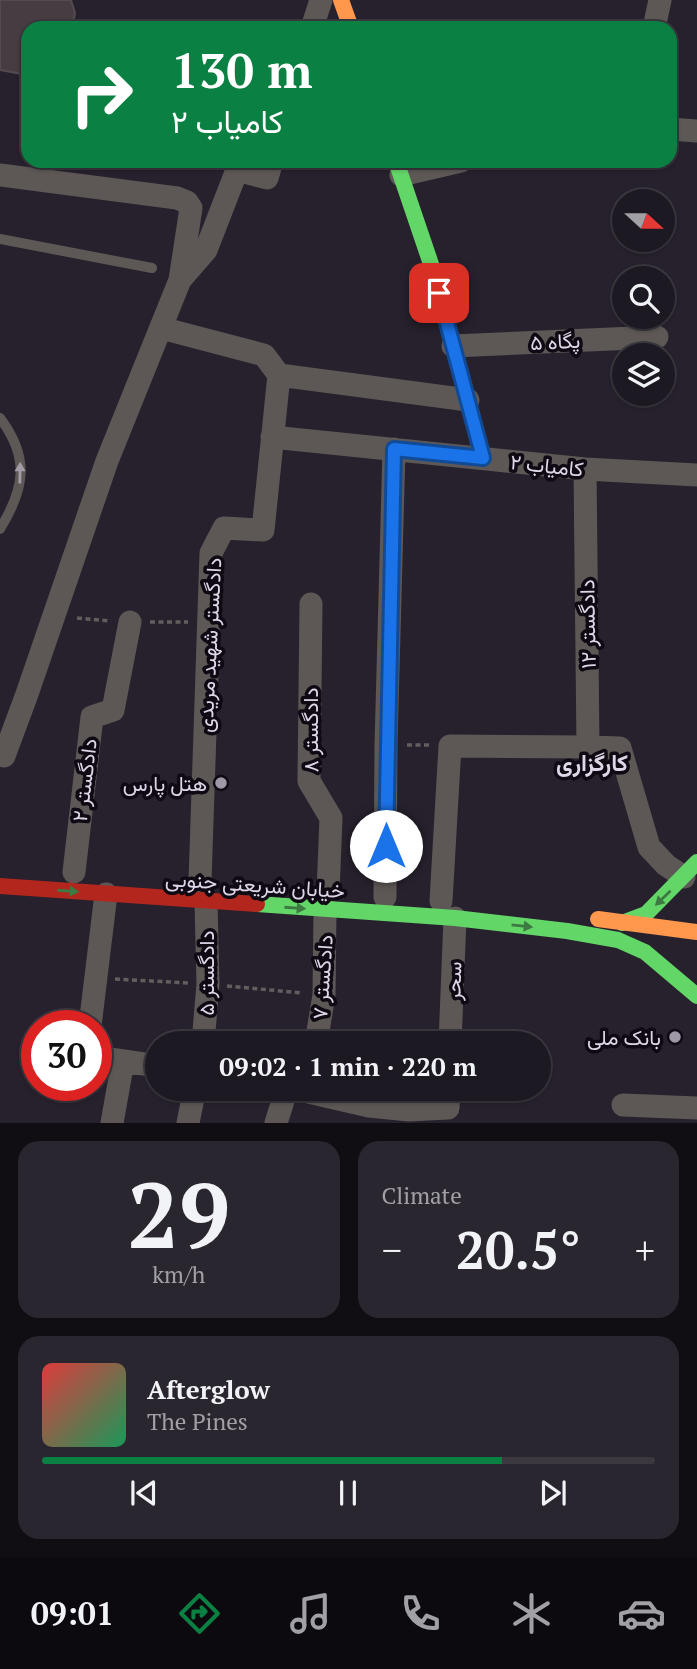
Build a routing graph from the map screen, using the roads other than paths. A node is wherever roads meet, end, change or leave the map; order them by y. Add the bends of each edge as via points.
1 (321, 0) edge
2 (341, 0) edge
3 (660, 0) edge
4 (314, 21) edge
5 (348, 21) edge
6 (656, 21) edge
7 (677, 130) edge
8 (697, 131) edge
9 (270, 168) edge
10 (398, 168) edge
11 (0, 176) edge
12 (0, 239) edge
13 (152, 268) dead end
14 (180, 280) junction
15 (161, 328) junction
16 (657, 337) dead end
17 (453, 346) junction
18 (279, 375) junction
19 (468, 400) junction
20 (0, 418) edge
21 (272, 437) junction
22 (394, 449) junction
23 (483, 458) junction
24 (585, 469) junction
25 (697, 475) edge
26 (0, 529) edge
27 (311, 604) dead end
28 (130, 622) dead end
29 (588, 747) junction
30 (4, 756) dead end
31 (691, 869) edge
32 (74, 872) dead end
33 (0, 886) edge
34 (201, 887) junction
35 (106, 894) junction
36 (327, 896) junction
37 (380, 896) joint
38 (481, 905) dead end
39 (448, 910) junction
40 (583, 916) dead end
41 (622, 923) junction
42 (697, 932) edge
43 (697, 996) edge
44 (92, 1010) edge
45 (206, 1031) edge
46 (318, 1031) edge
47 (450, 1031) edge
48 (112, 1059) edge
49 (123, 1061) junction
50 (145, 1064) edge
51 (192, 1101) edge
52 (290, 1101) edge
53 (329, 1101) edge
54 (439, 1101) edge
55 (623, 1105) dead end
56 (697, 1108) edge
57 (365, 1115) edge
58 (112, 1123) edge
59 (188, 1123) edge
60 (276, 1123) edge

1 - 4 street
2 - 5 main road
3 - 6 street
7 - 8 street
9 - 14 street via 267,178 237,170 206,250
10 - 17 main road
11 - 14 street via 187,202 191,208
12 - 13 lane
14 - 15 street
15 - 18 street via 264,355
15 - 30 street via 107,461
16 - 17 street, پگاه ۵
17 - 19 main road
18 - 19 street
18 - 21 street, دادگستر شهید مریدی
19 - 23 main road
26 -> 20 lane via 13,506 21,471 19,451
21 - 22 street, کامیاب ۲
21 - 34 street, دادگستر شهید مریدی via 263,530 224,528 211,553
22 - 23 street, کامیاب ۲
22 - 37 street
23 - 24 street, کامیاب ۲
24 - 25 street, کامیاب ۲
24 - 29 street, دادگستر ۱۲
27 - 36 street, دادگستر ۸ via 309,780 331,818
28 - 32 street, دادگستر ۲ via 113,710 92,718
29 - 31 street via 620,748 649,847 666,865
29 - 39 street, سحر via 450,746
31 -> 41 main road via 646,914
33 -> 35 main road, خیابان شریعتی جنوبی
34 - 35 main road, خیابان شریعتی جنوبی
34 -> 36 main road, خیابان شریعتی جنوبی
34 - 45 street, دادگستر ۵ via 208,984
35 - 44 street
36 - 39 main road, خیابان شریعتی جنوبی
36 - 46 street, دادگستر ۷ via 324,995
37 - 39 main road, خیابان شریعتی جنوبی
38 - 39 main road, خیابان شریعتی جنوبی
39 -> 43 main road, خیابان شریعتی جنوبی via 618,940 645,952
39 - 47 street, سحر
40 - 41 main road
41 - 42 main road
48 - 49 street
49 - 50 street
49 - 58 street
51 - 59 street
52 - 60 street
53 - 57 street
54 - 57 street
55 - 56 street

